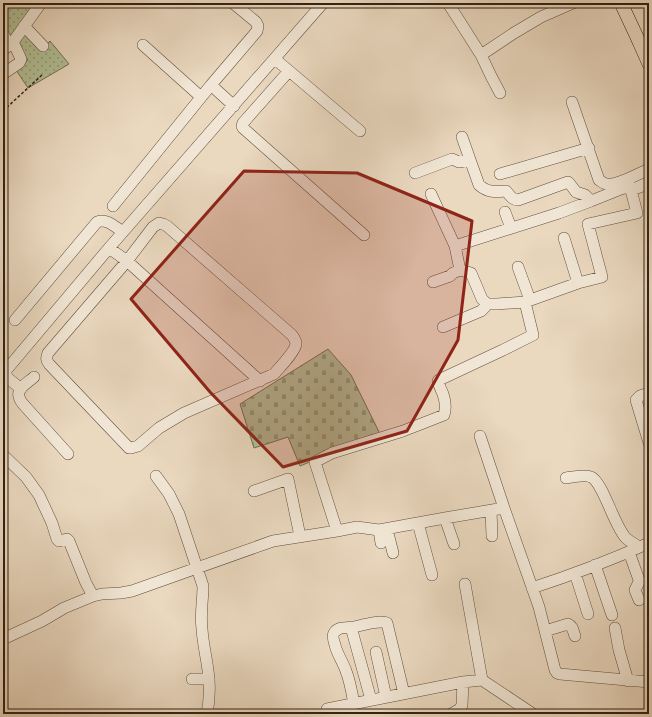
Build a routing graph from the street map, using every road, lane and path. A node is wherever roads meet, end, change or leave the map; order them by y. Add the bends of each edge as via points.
1 (41, 3) edge
2 (233, 3) edge
3 (323, 3) edge
4 (448, 3) edge
5 (563, 3) edge
6 (573, 3) edge
7 (621, 3) edge
8 (531, 17) dead end
9 (24, 26) junction
10 (3, 34) edge
11 (8, 45) edge
12 (143, 45) dead end
13 (43, 46) dead end
14 (481, 55) junction
15 (275, 59) junction
16 (649, 64) edge
17 (289, 71) junction
18 (3, 74) edge
19 (43, 74) dead end
20 (211, 85) junction
21 (500, 93) dead end
22 (201, 97) junction
23 (572, 102) dead end
24 (234, 106) junction
25 (3, 111) edge
26 (360, 131) dead end
27 (462, 137) dead end
28 (589, 148) junction
29 (470, 160) junction
30 (649, 169) edge
31 (416, 173) dead end
32 (500, 174) dead end
33 (649, 182) edge
34 (431, 194) dead end
35 (591, 201) junction
36 (113, 206) dead end
37 (505, 212) dead end
38 (512, 228) junction
39 (123, 232) junction
40 (364, 235) dead end
41 (564, 238) dead end
42 (455, 246) junction
43 (109, 248) junction
44 (127, 261) junction
45 (518, 267) dead end
46 (460, 270) junction
47 (433, 282) dead end
48 (578, 283) junction
49 (528, 301) junction
50 (485, 302) junction
51 (14, 320) dead end
52 (443, 327) dead end
53 (3, 374) edge
54 (34, 377) dead end
55 (260, 380) junction
56 (20, 389) junction
57 (649, 393) edge
58 (480, 436) dead end
59 (649, 443) edge
60 (68, 454) dead end
61 (3, 455) edge
62 (156, 476) dead end
63 (566, 478) dead end
64 (254, 491) dead end
65 (504, 508) junction
66 (491, 511) junction
67 (445, 518) junction
68 (418, 523) junction
69 (383, 529) junction
70 (337, 531) junction
71 (300, 536) junction
72 (492, 536) dead end
73 (381, 544) dead end
74 (454, 544) dead end
75 (639, 547) edge
76 (393, 553) dead end
77 (595, 566) junction
78 (197, 567) junction
79 (574, 573) junction
80 (432, 575) dead end
81 (465, 584) dead end
82 (532, 588) junction
83 (92, 596) junction
84 (639, 600) dead end
85 (588, 614) dead end
86 (612, 615) dead end
87 (351, 627) junction
88 (615, 628) dead end
89 (545, 631) junction
90 (575, 636) dead end
91 (3, 639) edge
92 (376, 652) dead end
93 (209, 678) junction
94 (192, 679) dead end
95 (482, 680) junction
96 (628, 681) junction
97 (463, 682) junction
98 (649, 682) edge
99 (404, 694) junction
100 (386, 697) junction
101 (371, 700) junction
102 (349, 708) edge
103 (327, 709) dead end
104 (207, 714) edge
105 (451, 714) edge
106 (533, 714) edge

1 - 9 street
2 - 20 street via 256,22 258,31
3 - 15 street
4 - 14 street
5 - 8 street
6 - 14 street via 541,17
7 - 16 main road
9 - 11 street
9 - 13 street
10 - 11 street
11 - 18 street via 21,57 21,61
12 - 22 street
14 - 21 street
15 - 17 street
15 - 24 street
17 - 26 street
17 - 40 street via 242,126
19 - 25 path
20 - 22 street
20 - 24 street
22 - 36 street
23 - 28 street
24 - 39 street
27 - 29 street
28 - 30 street via 599,180 603,183 617,183
28 - 32 street
29 - 31 street via 459,162 452,159
29 - 35 street via 479,186 497,193 506,192 515,200 568,182 576,192 585,195
33 - 35 street via 636,188 621,189
33 - 48 street via 631,190 637,213 588,224 602,277
34 - 42 street
35 - 38 street
37 - 38 street
38 - 42 street
39 - 43 street
39 - 51 street via 107,221 97,222
41 - 48 street
42 - 46 street
43 - 44 street
43 - 53 street
44 - 55 street
44 - 55 street via 156,224 163,224 292,335 296,344 294,349 274,374
44 - 55 street via 48,353 47,359 129,448 138,446 159,428 184,413
45 - 49 street
46 - 47 street
46 - 50 street via 471,273
48 - 49 street
49 - 50 street via 497,304
49 - 70 street via 533,335 438,381 445,402 445,413 442,417 332,453 315,462
50 - 52 street via 481,311
53 - 56 street
54 - 56 street
56 - 60 street via 18,397 22,404
57 - 59 street via 637,398
58 - 65 street
61 - 83 street via 26,477 39,495 57,539 59,541 67,538 69,541
62 - 78 street via 180,514
63 - 75 street via 593,478 617,525 626,538
64 - 71 street via 288,479
65 - 66 street
65 - 82 street
66 - 67 street
66 - 72 street
67 - 68 street
67 - 74 street
68 - 69 street
68 - 80 street
69 - 70 street via 357,527
69 - 73 street
69 - 76 street
70 - 71 street
71 - 78 street via 273,541
75 - 77 street
75 - 84 street via 639,582 635,590
77 - 79 street
77 - 86 street
78 - 83 street via 132,591
78 - 93 street via 202,586 201,619
79 - 82 street
79 - 85 street
81 - 95 street
82 - 89 street
83 - 91 street
87 - 99 street via 378,622 388,623
87 - 101 street
87 - 102 street via 340,629 333,636 346,670
88 - 96 street
89 - 90 street via 568,624 573,628
89 - 96 street via 557,673
92 - 100 street
93 - 94 street
93 - 104 street
95 - 97 street
95 - 106 street
96 - 98 street
97 - 99 street
97 - 105 street via 462,705
99 - 100 street
100 - 101 street
101 - 102 street
102 - 103 street

